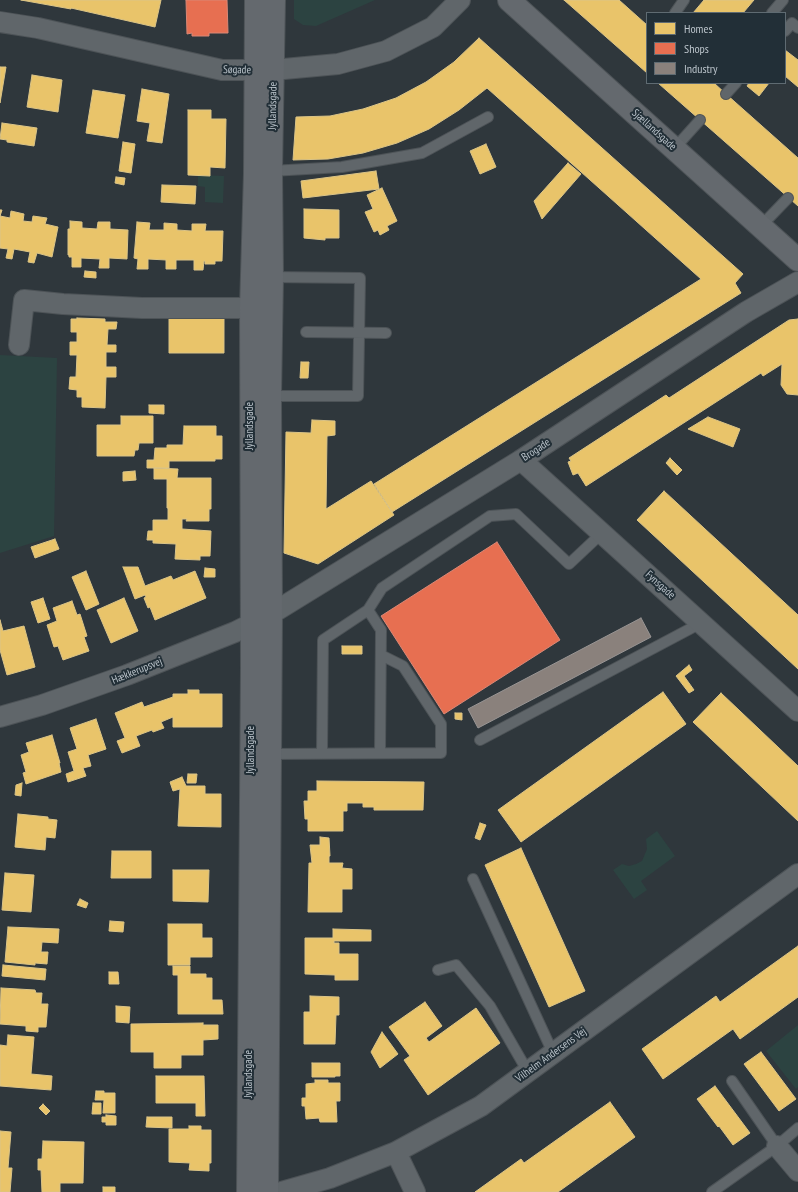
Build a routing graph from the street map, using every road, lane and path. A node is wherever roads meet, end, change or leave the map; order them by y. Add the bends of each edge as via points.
1 (256, 0) edge
2 (274, 0) edge
3 (460, 0) edge
4 (509, 0) edge
5 (684, 0) edge
6 (784, 0) edge
7 (676, 12) edge
8 (773, 12) edge
9 (0, 22) edge
10 (798, 28) edge
11 (786, 30) edge
12 (264, 70) junction
13 (734, 84) edge
14 (726, 94) dead end
15 (488, 117) dead end
16 (700, 120) dead end
17 (674, 149) junction
18 (271, 171) junction
19 (788, 198) dead end
20 (761, 226) junction
21 (798, 260) edge
22 (262, 277) junction
23 (798, 282) edge
24 (261, 308) junction
25 (306, 332) dead end
26 (359, 332) junction
27 (386, 333) dead end
28 (20, 345) dead end
29 (260, 396) junction
30 (522, 460) junction
31 (602, 533) junction
32 (368, 610) junction
33 (271, 614) junction
34 (251, 623) junction
35 (701, 623) junction
36 (381, 655) junction
37 (798, 711) edge
38 (0, 717) edge
39 (252, 719) junction
40 (480, 740) dead end
41 (322, 753) junction
42 (380, 753) junction
43 (269, 754) junction
44 (798, 874) edge
45 (473, 879) dead end
46 (438, 970) dead end
47 (553, 1053) junction
48 (528, 1072) junction
49 (732, 1081) dead end
50 (798, 1128) edge
51 (777, 1146) junction
52 (396, 1152) junction
53 (798, 1171) edge
54 (248, 1192) edge
55 (267, 1192) edge
56 (281, 1192) edge
57 (415, 1192) edge
58 (712, 1192) edge

1 - 12 street, Jyllandsgade
2 - 12 street, Jyllandsgade
3 - 12 street, Søgade via 432,27 386,51 338,64
4 - 17 street, Sjællandsgade
5 - 7 lane
6 - 8 lane
9 - 12 street, Søgade via 38,28 222,70
10 - 11 lane via 792,23
12 - 18 street, Jyllandsgade
12 - 22 street, Jyllandsgade via 255,173
13 - 14 lane
15 - 18 lane via 422,153 342,167
16 - 17 lane
17 - 20 street, Sjællandsgade
18 - 22 street, Jyllandsgade
19 - 20 lane
20 - 21 street, Sjællandsgade
22 - 24 street, Jyllandsgade
22 - 26 lane via 360,278
23 - 30 street, Brogade via 746,312
24 - 28 street via 142,308 24,300
24 - 29 street, Jyllandsgade
25 - 26 lane
26 - 27 lane
26 - 29 lane via 358,396
29 - 33 street, Jyllandsgade
29 - 34 street, Jyllandsgade
30 - 31 street, Fynsgade
30 - 33 street, Brogade
31 - 32 lane via 569,564 516,514 490,516 382,588
31 - 35 street, Fynsgade
32 - 36 lane via 381,630
32 - 41 lane via 323,640
33 - 34 street, Hækkerupsvej
33 - 43 street, Jyllandsgade
34 - 38 street, Hækkerupsvej via 235,632 120,678
34 - 39 street, Jyllandsgade
35 - 37 street, Fynsgade
35 - 40 lane
36 - 42 lane
36 - 42 lane via 403,666 442,724 441,753
39 - 43 lane
39 - 54 street, Jyllandsgade
41 - 42 lane
41 - 43 lane
43 - 55 street, Jyllandsgade
44 - 47 street, Vilhelm Andersens Vej
45 - 47 lane
46 - 48 lane via 456,966 490,1006
47 - 48 street, Vilhelm Andersens Vej
48 - 52 street, Vilhelm Andersens Vej via 481,1106
49 - 51 lane
50 - 51 lane
51 - 53 street
51 - 58 lane
52 - 56 street, Vilhelm Andersens Vej via 330,1178
52 - 57 street

